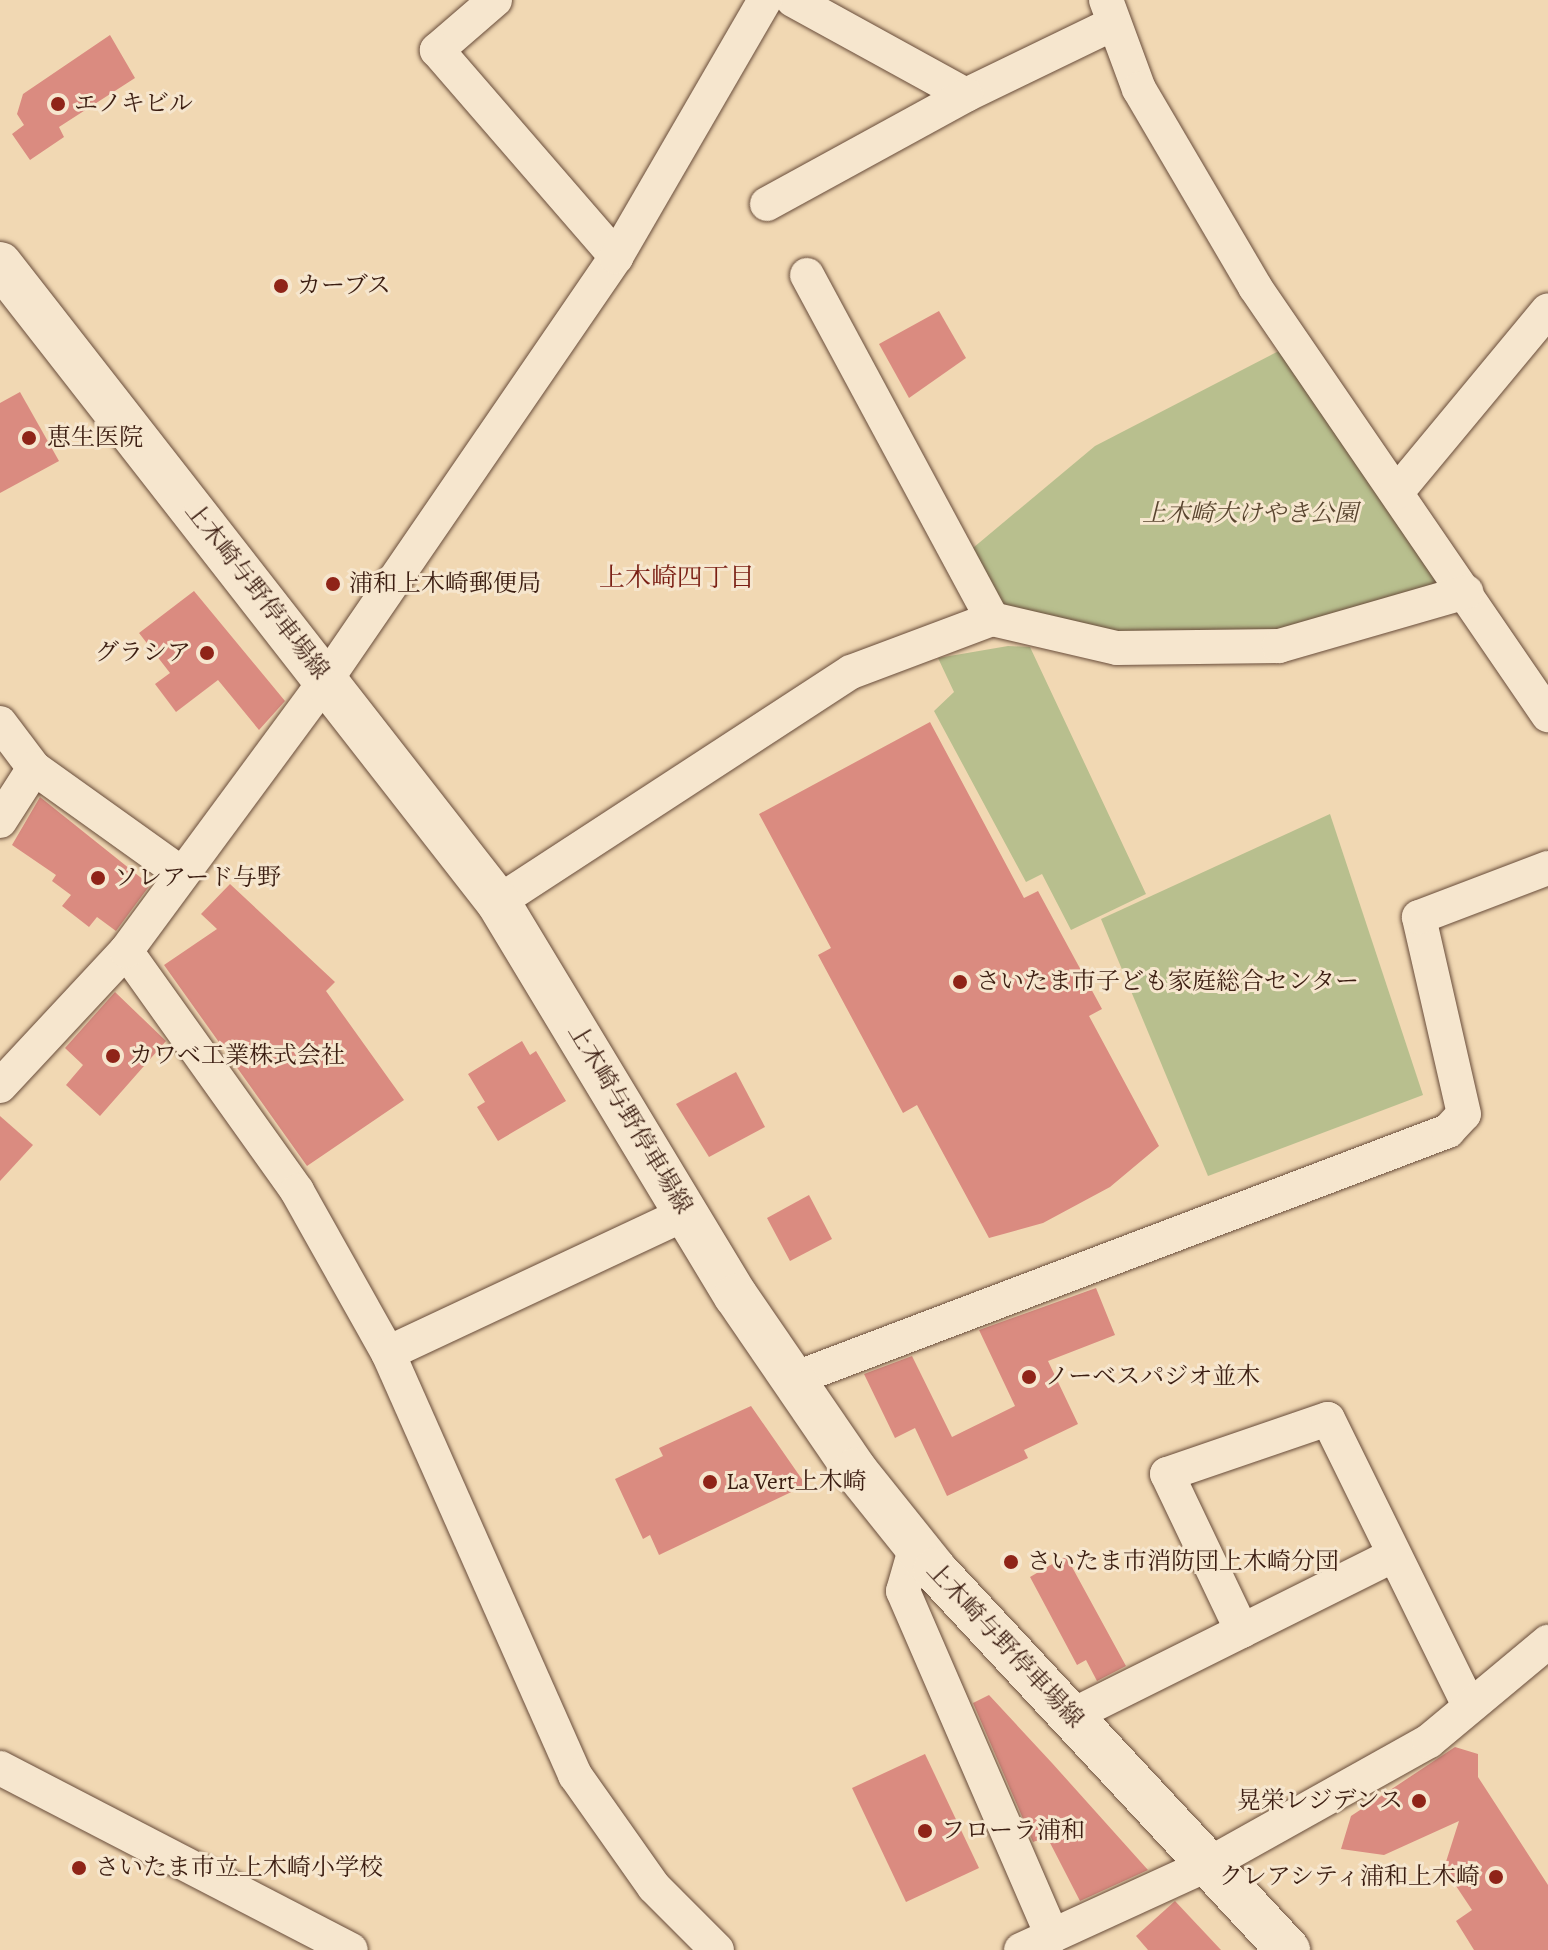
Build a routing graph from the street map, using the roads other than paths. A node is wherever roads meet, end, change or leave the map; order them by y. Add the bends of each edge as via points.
1 (495, 0) edge
2 (765, 0) edge
3 (793, 0) edge
4 (1110, 12) edge
5 (966, 95) junction
6 (767, 204) dead end
7 (616, 257) junction
8 (0, 264) edge
9 (807, 275) dead end
10 (1548, 310) edge
11 (1397, 492) junction
12 (1466, 592) junction
13 (992, 619) junction
14 (326, 680) junction
15 (1548, 715) edge
16 (0, 723) edge
17 (34, 768) junction
18 (0, 821) edge
19 (1548, 868) edge
20 (182, 874) junction
21 (498, 902) junction
22 (126, 951) junction
23 (0, 1086) edge
24 (687, 1213) junction
25 (388, 1353) junction
26 (791, 1380) junction
27 (916, 1546) junction
28 (1394, 1555) junction
29 (1242, 1631) junction
30 (1548, 1642) edge
31 (1469, 1705) junction
32 (1071, 1716) junction
33 (0, 1768) edge
34 (1207, 1865) junction
35 (1036, 1943) edge
36 (351, 1950) edge
37 (717, 1950) edge
38 (1288, 1950) edge

1 - 7 street via 437,50
2 - 7 street
3 - 5 street
4 - 5 street
4 - 11 street via 1139,89 1255,287
5 - 6 street
7 - 14 street
8 - 14 main road, 上木崎与野停車場線
9 - 13 street
10 - 11 street
11 - 12 street
12 - 13 street via 1279,646 1117,648
12 - 15 street
13 - 21 street via 851,672
14 - 20 street
14 - 21 main road, 上木崎与野停車場線
16 - 17 street
17 - 18 street
17 - 20 street
19 - 26 street via 1419,917 1464,1114 1448,1131
20 - 22 street
21 - 24 main road, 上木崎与野停車場線
22 - 23 street
22 - 25 street via 297,1191
24 - 25 street
24 - 26 main road, 上木崎与野停車場線
25 - 37 street via 575,1775 654,1887
26 - 27 main road, 上木崎与野停車場線
27 - 32 main road, 上木崎与野停車場線
27 - 35 street via 903,1591
28 - 29 street
28 - 29 street via 1328,1419 1167,1474
28 - 31 street
29 - 32 street
30 - 31 street
31 - 34 street via 1429,1741
32 - 34 main road, 上木崎与野停車場線
33 - 36 street
34 - 35 street
34 - 38 main road, 上木崎与野停車場線

